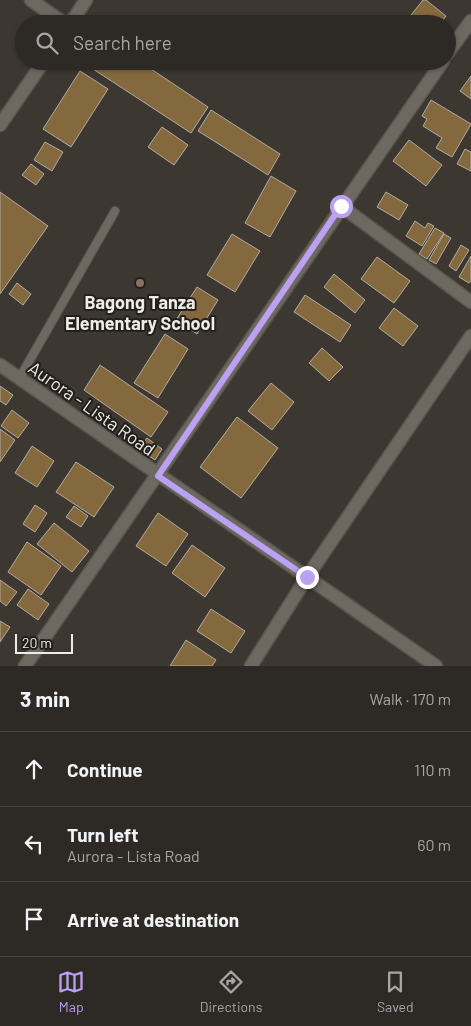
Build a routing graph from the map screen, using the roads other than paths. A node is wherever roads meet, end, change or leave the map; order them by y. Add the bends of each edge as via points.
1 (31, 0) edge
2 (86, 0) edge
3 (52, 15) edge
4 (76, 15) edge
5 (471, 21) edge
6 (456, 42) edge
7 (38, 70) edge
8 (436, 70) edge
9 (0, 125) edge
10 (341, 206) junction
11 (115, 212) dead end
12 (471, 302) edge
13 (471, 336) edge
14 (0, 365) edge
15 (19, 379) junction
16 (158, 476) junction
17 (307, 577) junction
18 (25, 666) edge
19 (251, 666) edge
20 (436, 666) edge

1 - 3 street
2 - 4 street
5 - 6 street
7 - 9 street
8 - 10 street
10 - 12 street
10 - 16 street
11 - 15 lane
13 - 17 street
14 - 15 street, Aurora - Lista Road
15 - 16 street, Aurora - Lista Road
16 - 17 street, Aurora - Lista Road
16 - 18 street
17 - 19 street
17 - 20 street, Aurora - Lista Road

